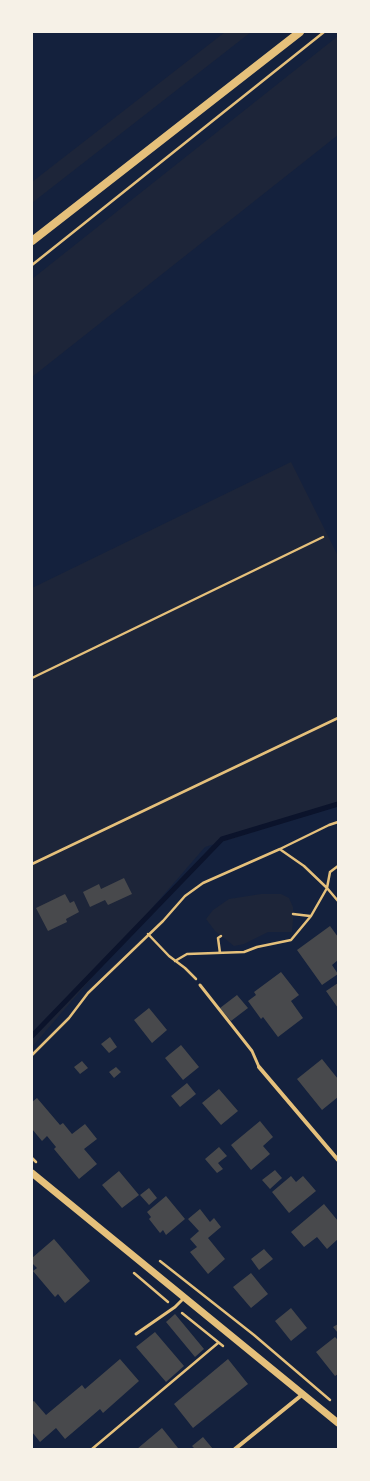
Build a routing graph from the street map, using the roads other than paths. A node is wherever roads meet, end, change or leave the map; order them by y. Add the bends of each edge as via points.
1 (300, 32) edge
2 (32, 241) edge
3 (200, 984) road end
4 (259, 1067) joint
5 (338, 1160) edge
6 (32, 1173) edge
7 (184, 1298) junction
8 (136, 1334) dead end
9 (303, 1394) junction
10 (338, 1423) edge
11 (234, 1449) edge

1 - 2 main road
3 - 4 lane via 252,1051
4 - 5 street
6 - 7 street
7 - 8 lane
7 - 9 street
9 - 10 street
9 - 11 street

